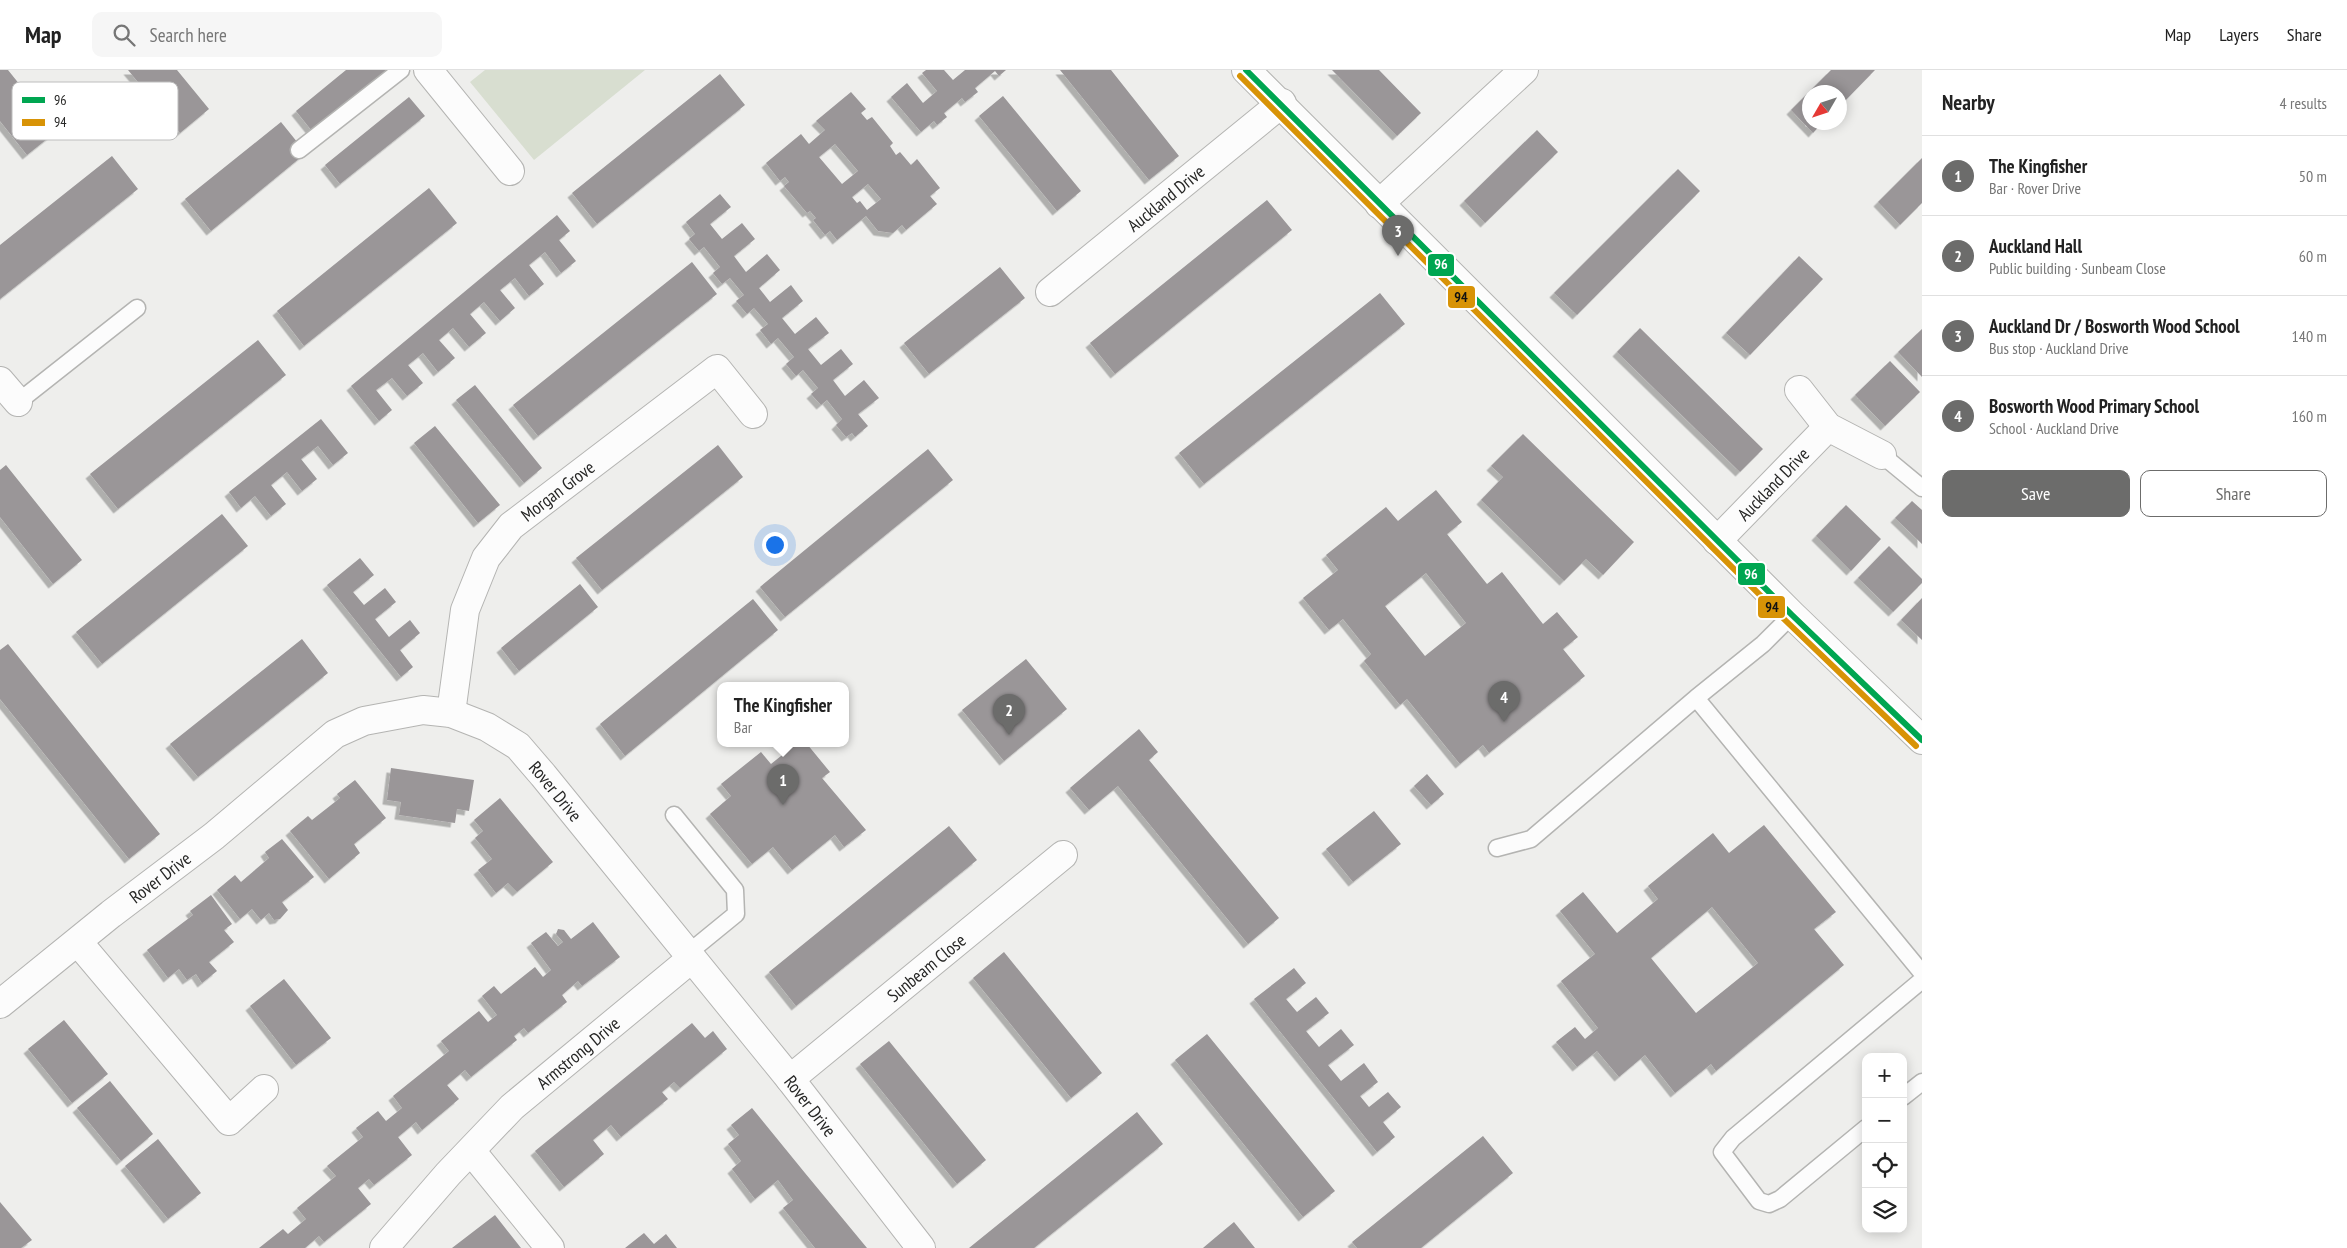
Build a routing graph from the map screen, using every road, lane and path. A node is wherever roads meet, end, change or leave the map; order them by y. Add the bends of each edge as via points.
1 (401, 70) edge
2 (428, 70) edge
3 (1246, 70) edge
4 (1524, 70) edge
5 (1282, 103) junction
6 (299, 150) dead end
7 (510, 171) dead end
8 (1379, 204) junction
9 (1050, 292) dead end
10 (137, 308) dead end
11 (0, 381) edge
12 (1799, 390) dead end
13 (18, 402) joint
14 (753, 414) dead end
15 (1828, 427) junction
16 (1882, 455) joint
17 (1922, 488) edge
18 (1717, 541) junction
19 (1792, 615) junction
20 (1696, 698) junction
21 (451, 713) junction
22 (1922, 739) edge
23 (674, 815) dead end
24 (1497, 848) dead end
25 (1063, 855) dead end
26 (78, 942) junction
27 (689, 957) junction
28 (1922, 973) edge
29 (1922, 980) edge
30 (0, 1004) edge
31 (790, 1079) junction
32 (1922, 1082) edge
33 (264, 1089) dead end
34 (1907, 1094) edge
35 (1862, 1131) edge
36 (472, 1152) junction
37 (384, 1248) edge
38 (550, 1248) edge
39 (921, 1248) edge

1 - 6 lane
2 - 7 street
3 - 5 street
4 - 8 street
5 - 8 street
5 - 9 street, Auckland Drive
8 - 18 street
10 - 13 lane
11 - 13 street
12 - 15 street
14 - 21 street, Morgan Grove via 717,369 511,526 486,558 465,610
15 - 16 street
15 - 18 street, Auckland Drive
16 - 17 lane
18 - 19 street
19 - 20 lane via 1768,640
19 - 22 street
20 - 24 lane via 1532,839
20 - 28 lane
21 - 26 street, Rover Drive via 423,710 364,721 335,734 214,836
21 - 27 street, Rover Drive via 487,727 518,746
23 - 27 lane via 735,890 736,914
25 - 31 street, Sunbeam Close
26 - 30 street, Rover Drive
26 - 33 street via 229,1120
27 - 31 street, Rover Drive
27 - 36 street, Armstrong Drive via 512,1107
29 - 35 lane via 1733,1138 1722,1152 1759,1201 1769,1204 1780,1199
31 - 39 street, Rover Drive
32 - 34 lane
36 - 37 street, Armstrong Drive via 448,1174
36 - 38 street

